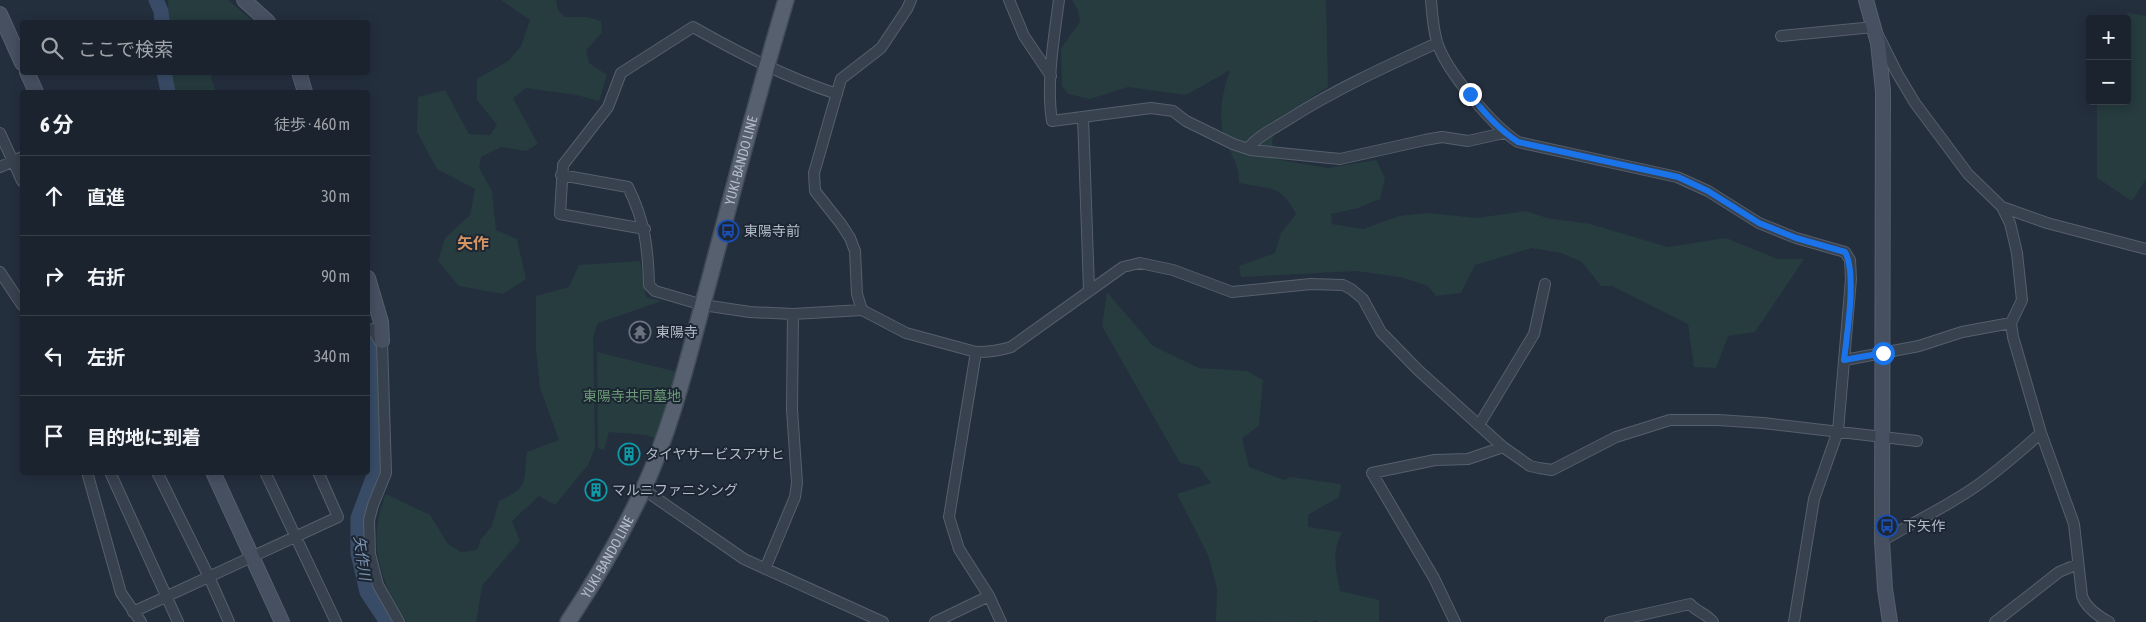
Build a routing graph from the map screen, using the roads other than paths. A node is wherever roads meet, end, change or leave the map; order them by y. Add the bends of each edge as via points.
1 (244, 0) edge
2 (786, 0) edge
3 (911, 0) edge
4 (1009, 0) edge
5 (1059, 0) edge
6 (1431, 0) edge
7 (1866, 0) edge
8 (0, 14) edge
9 (266, 20) edge
10 (1874, 27) junction
11 (1781, 36) dead end
12 (1437, 43) junction
13 (20, 59) edge
14 (766, 67) junction
15 (28, 75) edge
16 (300, 75) edge
17 (1051, 76) junction
18 (35, 90) edge
19 (304, 90) edge
20 (837, 94) junction
21 (1084, 116) junction
22 (0, 133) edge
23 (1504, 133) junction
24 (1248, 148) junction
25 (18, 159) edge
26 (0, 167) edge
27 (561, 175) junction
28 (2002, 207) junction
29 (645, 229) junction
30 (2146, 249) edge
31 (0, 272) edge
32 (1545, 284) dead end
33 (370, 285) edge
34 (1089, 289) junction
35 (20, 302) edge
36 (702, 305) junction
37 (862, 310) junction
38 (794, 314) junction
39 (2011, 323) junction
40 (370, 331) edge
41 (382, 341) junction
42 (976, 352) junction
43 (1883, 353) junction
44 (1844, 360) junction
45 (1479, 425) junction
46 (1838, 431) junction
47 (2041, 433) junction
48 (1882, 437) junction
49 (1917, 441) dead end
50 (1503, 447) junction
51 (89, 475) edge
52 (111, 475) edge
53 (158, 475) edge
54 (214, 475) edge
55 (266, 475) edge
56 (319, 475) edge
57 (643, 489) junction
58 (294, 537) junction
59 (1882, 541) junction
60 (252, 557) junction
61 (2078, 564) junction
62 (766, 569) junction
63 (209, 577) junction
64 (989, 596) junction
65 (167, 597) junction
66 (133, 612) junction
67 (141, 622) edge
68 (178, 622) edge
69 (229, 622) edge
70 (282, 622) edge
71 (336, 622) edge
72 (399, 622) edge
73 (568, 622) edge
74 (883, 622) edge
75 (935, 622) edge
76 (1002, 622) edge
77 (1455, 622) edge
78 (1610, 622) edge
79 (1714, 622) edge
80 (1794, 622) edge
81 (1890, 622) edge
82 (1995, 622) edge
83 (2109, 622) edge

1 - 9 street
2 - 14 main road, YUKI-BANDO LINE
3 - 20 street via 881,48 841,79
4 - 17 street via 1024,36
5 - 17 street
6 - 12 street
7 - 10 street
8 - 13 street
10 - 11 street
10 - 28 street via 1897,73 1950,152
10 - 43 street via 1884,106
12 - 23 street via 1452,70
12 - 24 street via 1305,108 1255,140
14 - 20 street
14 - 27 street via 693,26 621,73 608,107 563,165
14 - 36 main road, YUKI-BANDO LINE
15 - 18 street
16 - 19 street
17 - 21 street via 1052,121
20 - 37 street via 814,172 815,192 850,238 855,251 857,294
21 - 24 street via 1151,108 1173,111 1186,121
21 - 34 street
22 - 25 street
23 - 24 street via 1468,141 1425,140 1340,159
23 - 44 street via 1533,147 1678,177 1708,191 1759,223 1845,252 1850,260 1851,278
25 - 26 street
27 - 29 street via 628,187
27 - 29 street via 560,214
28 - 30 street via 2047,223
28 - 39 street via 2010,223 2017,253 2022,300
29 - 36 street via 649,285 655,291
31 - 35 street
32 - 45 street via 1534,334
33 - 41 street via 381,322
34 - 42 street via 1011,347 1001,351
34 - 45 street via 1123,267 1140,263 1173,270 1232,292 1310,284 1342,285 1357,292 1381,332
36 - 38 street
36 - 57 main road, YUKI-BANDO LINE via 672,410
37 - 38 street
37 - 42 street via 906,333
38 - 62 street via 792,409 797,483 795,497
39 - 43 street
39 - 47 street
40 - 41 street via 373,329
41 - 72 street via 386,473 369,520 370,554 378,585
42 - 64 street via 949,517 959,549
43 - 44 street
43 - 48 street
44 - 46 street
45 - 50 street
46 - 48 street
46 - 50 street via 1718,420 1670,420 1616,437 1552,470 1530,466
46 - 80 street via 1814,499
47 - 59 street via 1982,482
47 - 61 street via 2074,524
48 - 49 street
48 - 59 street
50 - 77 street via 1468,459 1435,460 1372,473 1434,578
51 - 66 street via 121,593
52 - 65 street
53 - 63 street
54 - 60 street
55 - 58 street
56 - 58 street via 338,517
57 - 62 street via 744,559
57 - 73 main road, YUKI-BANDO LINE via 604,564
58 - 60 street
58 - 71 street
59 - 81 street via 1884,589
60 - 63 street
60 - 70 street
61 - 82 street via 2059,572
61 - 83 street via 2085,604
62 - 74 street
63 - 65 street
63 - 69 street
64 - 75 street
64 - 76 street
65 - 66 street
65 - 68 street
66 - 67 street
78 - 79 street via 1690,604

